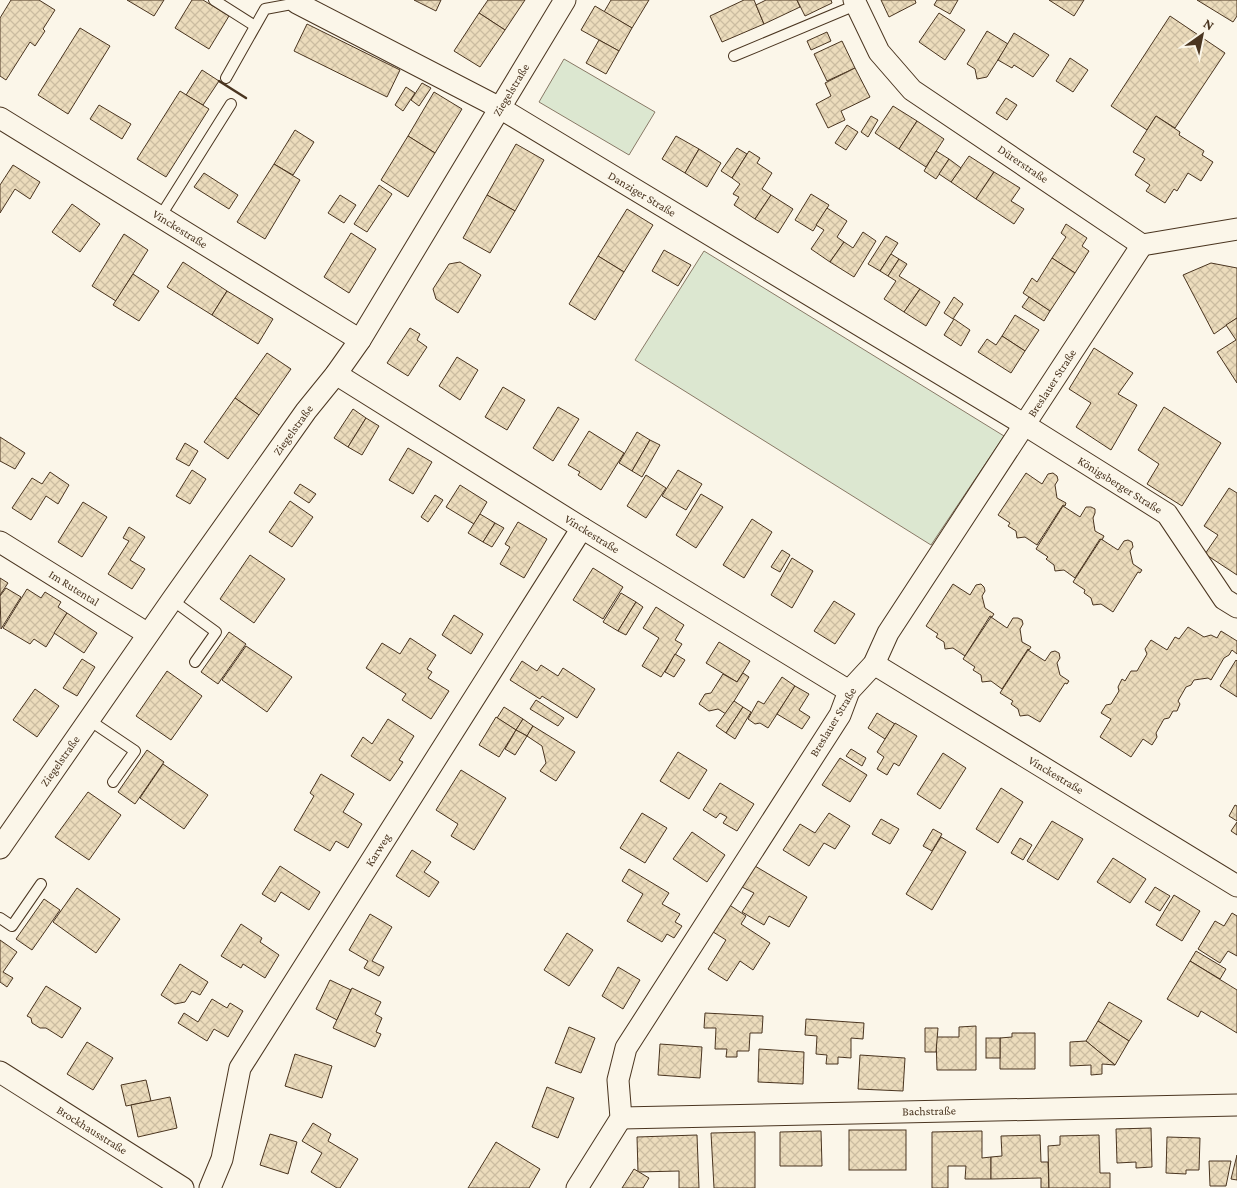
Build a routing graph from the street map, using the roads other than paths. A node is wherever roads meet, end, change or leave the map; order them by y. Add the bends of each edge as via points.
1 (214, 0) edge
2 (565, 0) edge
3 (297, 2) joint
4 (855, 2) edge
5 (255, 26) junction
6 (734, 56) dead end
7 (226, 78) dead end
8 (231, 104) dead end
9 (500, 108) junction
10 (0, 118) edge
11 (160, 216) junction
12 (1237, 229) edge
13 (1142, 245) junction
14 (360, 340) junction
15 (336, 374) junction
16 (1025, 425) junction
17 (582, 528) junction
18 (0, 542) edge
19 (172, 600) junction
20 (1237, 607) edge
21 (148, 634) junction
22 (195, 662) dead end
23 (874, 664) junction
24 (849, 692) junction
25 (89, 720) junction
26 (113, 782) dead end
27 (1, 845) edge
28 (41, 884) dead end
29 (1237, 886) edge
30 (0, 918) edge
31 (0, 1072) edge
32 (1237, 1105) edge
33 (621, 1118) junction
34 (183, 1188) edge
35 (210, 1188) edge
36 (577, 1188) edge

1 - 5 lane
2 - 9 street, Ziegelstraße
3 - 5 lane, Danziger Straße via 265,9
3 - 9 street, Danziger Straße
4 - 6 lane
4 - 13 street, Dürerstraße via 879,52 912,90
5 - 7 lane, Danziger Straße
8 - 11 lane
9 - 14 street, Ziegelstraße
9 - 16 street, Danziger Straße
10 - 11 street, Vinckestraße
11 - 14 street, Vinckestraße
12 - 13 street
13 - 16 street, Breslauer Straße
14 - 15 street, Ziegelstraße
15 - 17 street, Vinckestraße
15 - 19 street, Ziegelstraße via 306,411
16 - 20 street, Königsberger Straße via 1167,514 1224,598
16 - 23 street, Breslauer Straße via 888,633
17 - 24 street, Vinckestraße
17 - 35 street, Karweg via 240,1068 222,1159
18 - 21 street, Im Rutental
19 - 21 street, Ziegelstraße
19 - 22 lane via 216,632
21 - 25 street, Ziegelstraße
23 - 24 street, Breslauer Straße
23 - 29 street, Vinckestraße
24 - 33 street, Breslauer Straße via 840,715 626,1048 618,1080
25 - 26 lane via 134,751
25 - 27 street, Ziegelstraße
28 - 30 lane via 12,926
31 - 34 street, Brockhausstraße
32 - 33 street, Bachstraße
33 - 36 street

